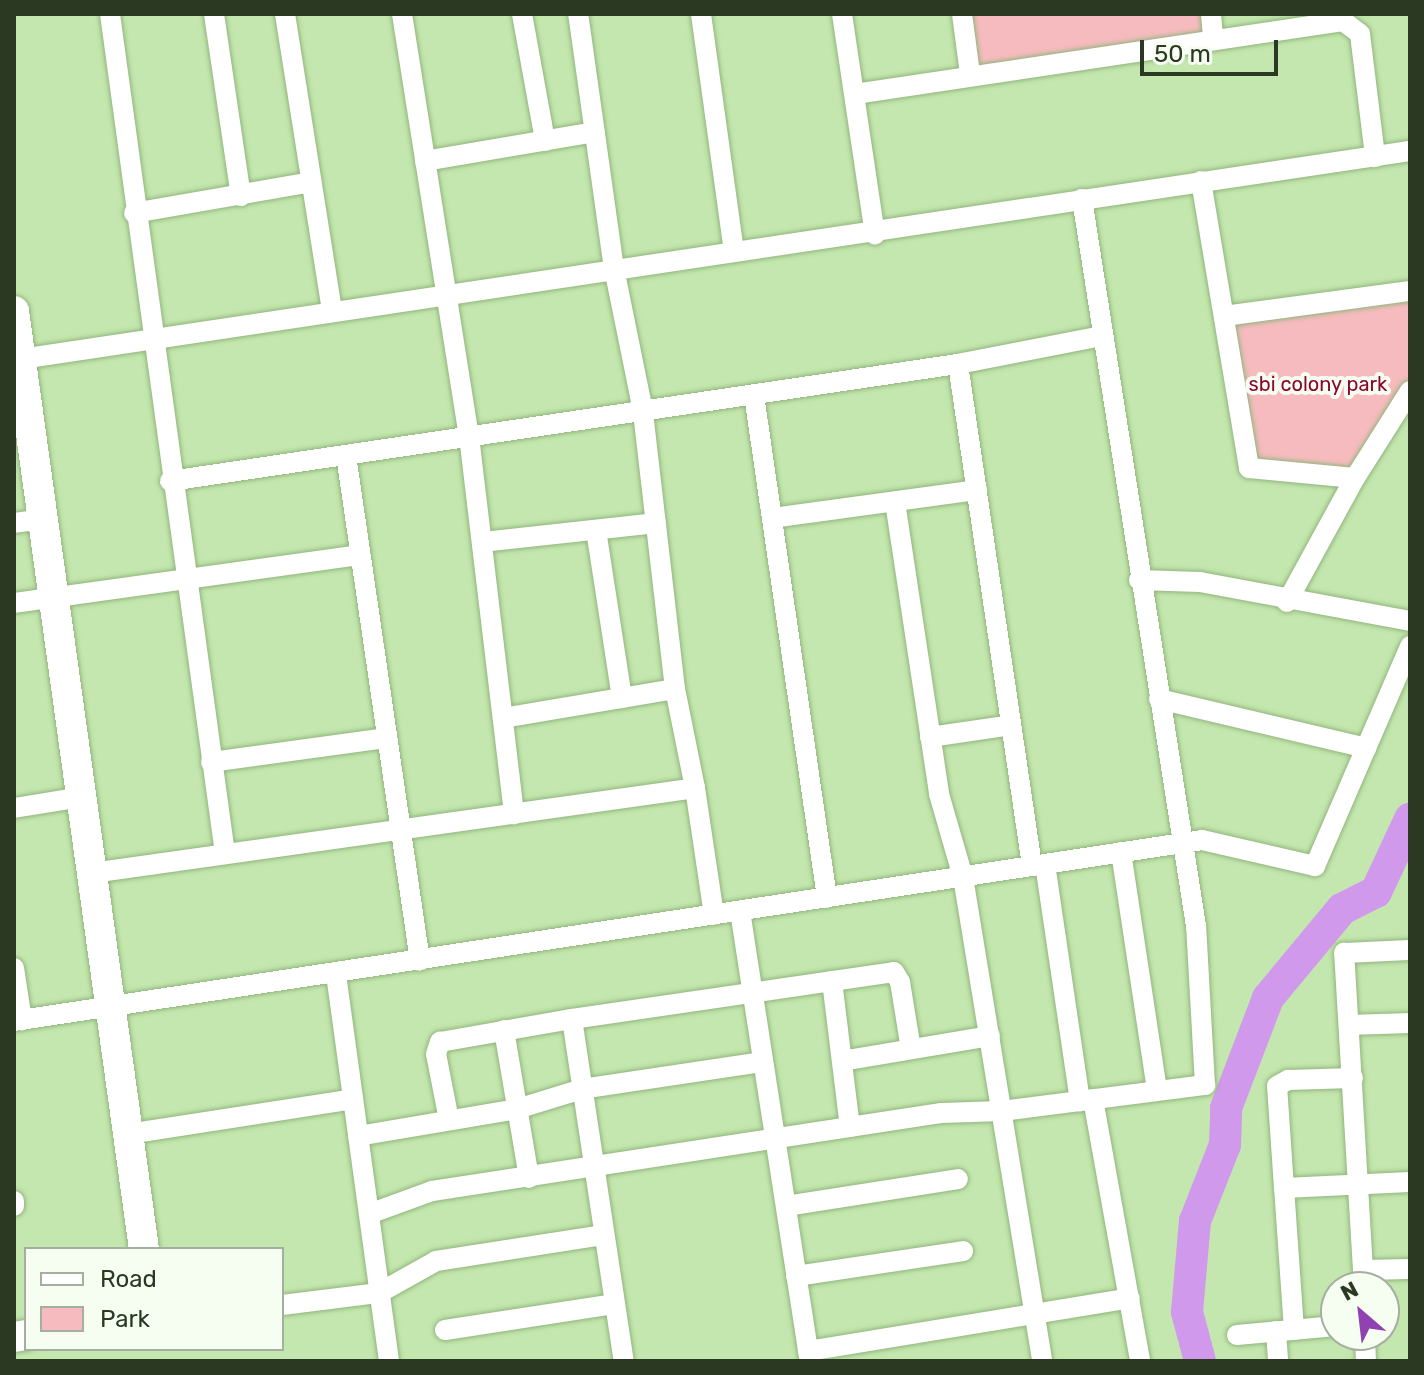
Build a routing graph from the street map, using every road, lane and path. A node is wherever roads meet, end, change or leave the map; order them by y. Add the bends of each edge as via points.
1 (110, 14) edge
2 (214, 14) edge
3 (285, 14) edge
4 (402, 14) edge
5 (522, 14) edge
6 (578, 14) edge
7 (701, 14) edge
8 (842, 14) edge
9 (962, 14) edge
10 (1211, 14) edge
11 (1213, 37) junction
12 (970, 74) junction
13 (855, 94) junction
14 (595, 132) junction
15 (545, 141) junction
16 (1410, 151) edge
17 (1375, 157) junction
18 (425, 161) junction
19 (1201, 181) junction
20 (311, 182) junction
21 (241, 196) junction
22 (1082, 199) junction
23 (134, 213) junction
24 (875, 235) junction
25 (734, 251) junction
26 (614, 269) junction
27 (1410, 291) edge
28 (446, 295) junction
29 (14, 311) edge
30 (332, 312) junction
31 (1224, 316) junction
32 (14, 318) edge
33 (1102, 336) junction
34 (150, 339) junction
35 (21, 359) junction
36 (958, 364) junction
37 (19, 389) edge
38 (1410, 391) edge
39 (754, 395) junction
40 (643, 411) junction
41 (469, 436) junction
42 (346, 455) junction
43 (1355, 478) junction
44 (170, 481) junction
45 (977, 490) junction
46 (895, 502) junction
47 (772, 518) junction
48 (28, 521) edge
49 (656, 523) junction
50 (596, 530) junction
51 (482, 542) junction
52 (360, 555) junction
53 (183, 579) junction
54 (1139, 580) junction
55 (54, 597) junction
56 (1287, 602) junction
57 (14, 603) edge
58 (1410, 621) edge
59 (1410, 646) edge
60 (675, 689) junction
61 (622, 698) junction
62 (1159, 699) junction
63 (503, 718) junction
64 (1011, 725) junction
65 (930, 737) junction
66 (386, 738) junction
67 (1366, 748) junction
68 (211, 762) junction
69 (695, 788) junction
70 (81, 797) junction
71 (14, 808) edge
72 (514, 814) junction
73 (400, 830) junction
74 (1183, 842) junction
75 (1121, 852) junction
76 (225, 854) junction
77 (1038, 865) junction
78 (92, 873) junction
79 (963, 877) junction
80 (827, 898) junction
81 (740, 911) junction
82 (714, 915) junction
83 (1410, 950) edge
84 (420, 961) junction
85 (14, 968) edge
86 (336, 974) junction
87 (832, 981) junction
88 (752, 993) junction
89 (110, 1009) junction
90 (572, 1019) junction
91 (18, 1021) edge
92 (1410, 1023) edge
93 (1349, 1025) junction
94 (504, 1030) junction
95 (990, 1036) junction
96 (911, 1049) junction
97 (842, 1061) junction
98 (763, 1062) junction
99 (1353, 1078) junction
100 (582, 1089) junction
101 (1157, 1089) junction
102 (353, 1099) junction
103 (1087, 1100) junction
104 (517, 1109) junction
105 (1002, 1111) junction
106 (449, 1120) junction
107 (850, 1127) junction
108 (128, 1134) junction
109 (358, 1136) junction
110 (775, 1139) junction
111 (594, 1169) junction
112 (529, 1178) junction
113 (958, 1179) dead end
114 (1410, 1182) edge
115 (1360, 1184) junction
116 (1284, 1188) junction
117 (786, 1206) junction
118 (369, 1214) junction
119 (604, 1235) junction
120 (144, 1247) edge
121 (963, 1251) dead end
122 (1363, 1271) edge
123 (796, 1276) junction
124 (379, 1293) junction
125 (1130, 1298) junction
126 (615, 1304) junction
127 (284, 1305) edge
128 (1034, 1315) junction
129 (1320, 1327) edge
130 (445, 1330) dead end
131 (1285, 1330) junction
132 (1237, 1335) dead end
133 (809, 1356) edge
134 (389, 1361) edge
135 (624, 1361) edge
136 (1042, 1361) edge
137 (1140, 1361) edge
138 (1278, 1361) edge

1 - 23 street
2 - 21 street
3 - 20 street
4 - 18 street
5 - 15 street
6 - 14 street
7 - 25 street
8 - 13 street
9 - 12 street
10 - 11 street
11 - 12 street
11 - 17 street via 1343,21 1354,26 1360,34
12 - 13 street
13 - 24 street
14 - 15 street
14 - 26 street
15 - 18 street
16 - 17 street
17 - 19 street
18 - 28 street
19 - 22 street
19 - 31 street
20 - 21 street
20 - 30 street
21 - 23 street
22 - 24 street
22 - 33 street
23 - 34 street
24 - 25 street
25 - 26 street
26 - 28 street
26 - 40 street
27 - 31 street
28 - 30 street
28 - 41 street
29 - 32 street
30 - 34 street
31 - 43 street via 1249,468
32 - 35 street
33 - 36 street
33 - 54 street
34 - 35 street
34 - 44 street
35 - 37 street
36 - 39 street
36 - 45 street
37 - 48 street
38 - 43 street
39 - 40 street
39 - 47 street
40 - 41 street
40 - 49 street
41 - 42 street
41 - 51 street
42 - 44 street
42 - 52 street
43 - 56 street
44 - 53 street
45 - 46 street
45 - 64 street
46 - 47 street
46 - 65 street
47 - 80 street
48 - 55 street
49 - 50 street
49 - 60 street
50 - 51 street
50 - 61 street
51 - 63 street
52 - 53 street
52 - 66 street
53 - 55 street
53 - 68 street
54 - 56 street via 1200,582
54 - 62 street
55 - 57 street
55 - 70 street
56 - 58 street
59 - 67 street
60 - 61 street
60 - 69 street
61 - 63 street
62 - 67 street
62 - 74 street
63 - 72 street
64 - 65 street
64 - 77 street
65 - 79 street via 939,794
66 - 68 street
66 - 73 street
67 - 74 street via 1315,866 1202,840
68 - 76 street
69 - 72 street
69 - 82 street
70 - 71 street
70 - 78 street
72 - 73 street
73 - 76 street
73 - 84 street
74 - 75 street
74 - 101 street via 1196,926 1205,1085
75 - 77 street
75 - 101 street
76 - 78 street
77 - 79 street
77 - 103 street
78 - 89 street
79 - 80 street
79 - 95 street
80 - 81 street
81 - 82 street
81 - 88 street
82 - 84 street
83 - 93 street via 1344,953
84 - 86 street
85 - 91 street
86 - 89 street
86 - 102 street
87 - 88 street
87 - 96 street via 894,972
87 - 97 street
88 - 90 street
88 - 98 street
89 - 91 street
89 - 108 street
90 - 94 street
90 - 100 street
92 - 93 street
93 - 99 street
94 - 104 street
94 - 106 street via 445,1039 436,1047
95 - 96 street
95 - 105 street
96 - 97 street
97 - 107 street
98 - 100 street
98 - 110 street
99 - 115 street
99 - 116 street via 1288,1080 1277,1086
100 - 104 street
100 - 111 street
101 - 103 street
102 - 108 street
102 - 109 street
103 - 105 street
103 - 125 street
104 - 106 street
104 - 112 street
105 - 107 street via 941,1113
105 - 128 street
106 - 109 street
107 - 110 street
108 - 120 street
109 - 118 street
110 - 111 street
110 - 117 street
111 - 112 street
111 - 119 street
112 - 118 street via 432,1191
113 - 117 street
114 - 115 street
115 - 116 street
115 - 122 street
116 - 131 street
117 - 123 street
118 - 124 street
119 - 124 street via 436,1261
119 - 126 street
121 - 123 street
123 - 133 street
124 - 127 street
124 - 134 street
125 - 128 street
125 - 137 street
126 - 130 street
126 - 135 street
128 - 133 street
128 - 136 street
129 - 131 street
131 - 132 street
131 - 138 street

